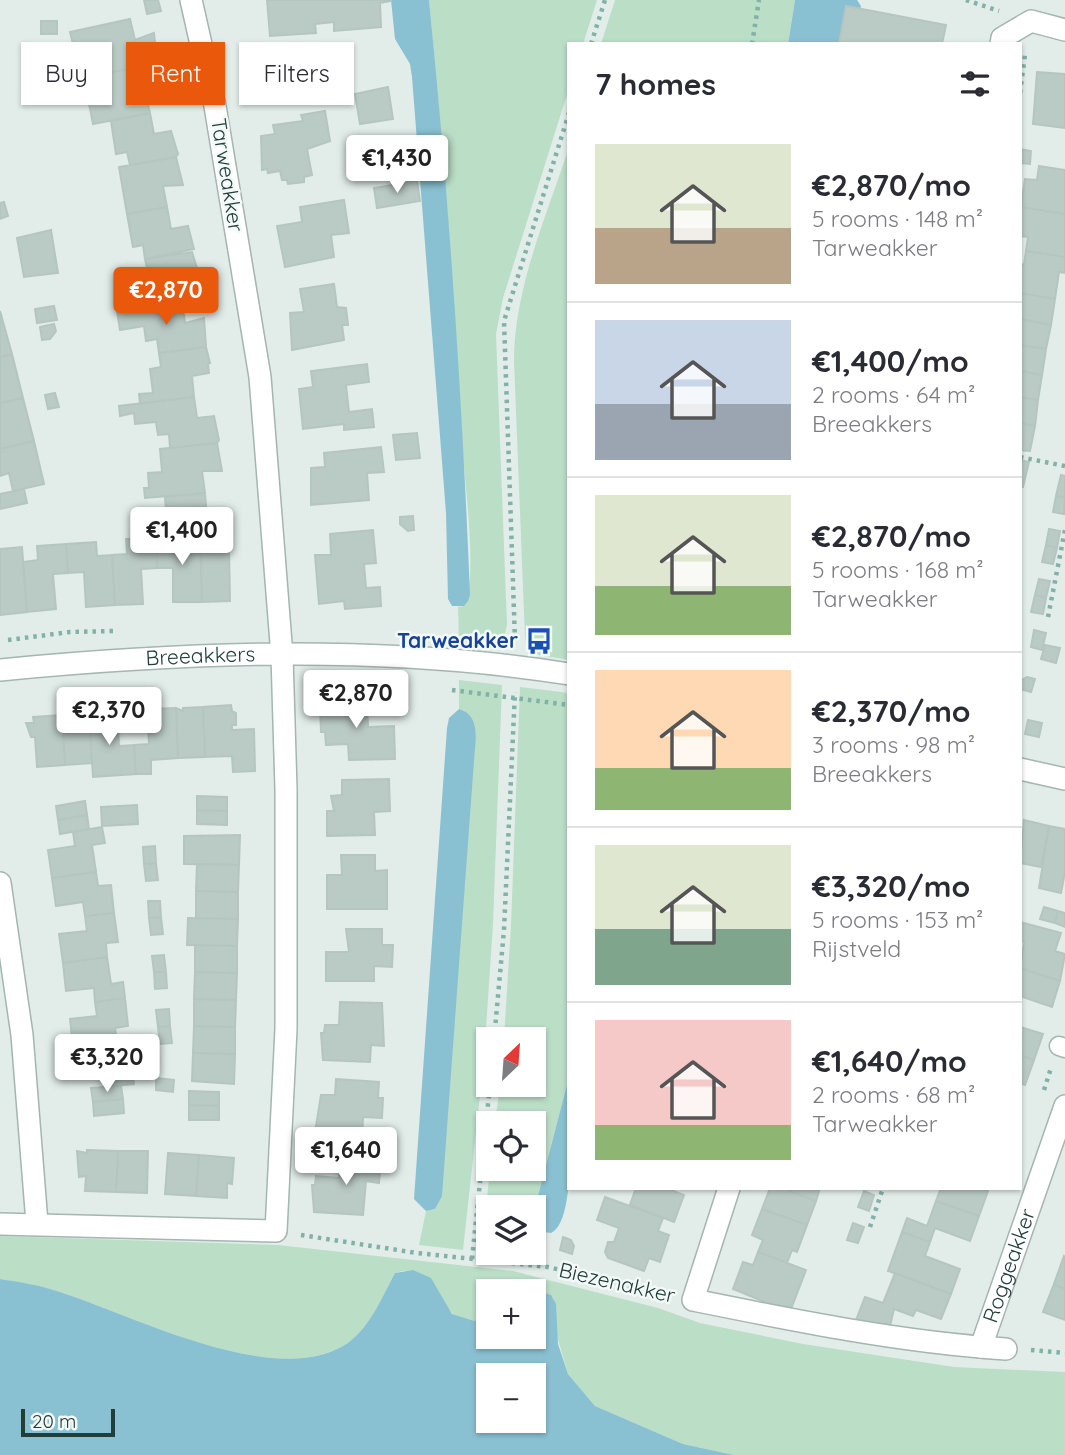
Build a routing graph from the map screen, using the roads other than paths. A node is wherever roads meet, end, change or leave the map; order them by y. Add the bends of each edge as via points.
1 (191, 0) edge
2 (1065, 30) edge
3 (1001, 42) edge
4 (282, 656) junction
5 (0, 670) edge
6 (567, 674) edge
7 (1022, 769) edge
8 (1065, 779) edge
9 (0, 883) edge
10 (1065, 1106) edge
11 (728, 1190) edge
12 (37, 1223) junction
13 (0, 1224) edge
14 (981, 1347) junction
15 (1006, 1349) road end

1 - 4 street, Tarweakker via 215,106 260,377
2 - 3 street via 1031,21
4 - 5 street, Breeakkers via 118,659
4 - 6 street, Breeakkers via 417,657
4 - 12 street, Tarweakker via 286,1015 276,1231
7 - 8 street
9 - 12 street via 22,1035
10 - 14 street, Roggeakker
11 - 14 street, Biezenakker via 693,1300 849,1332
12 - 13 street
14 - 15 street, Biezenakker

